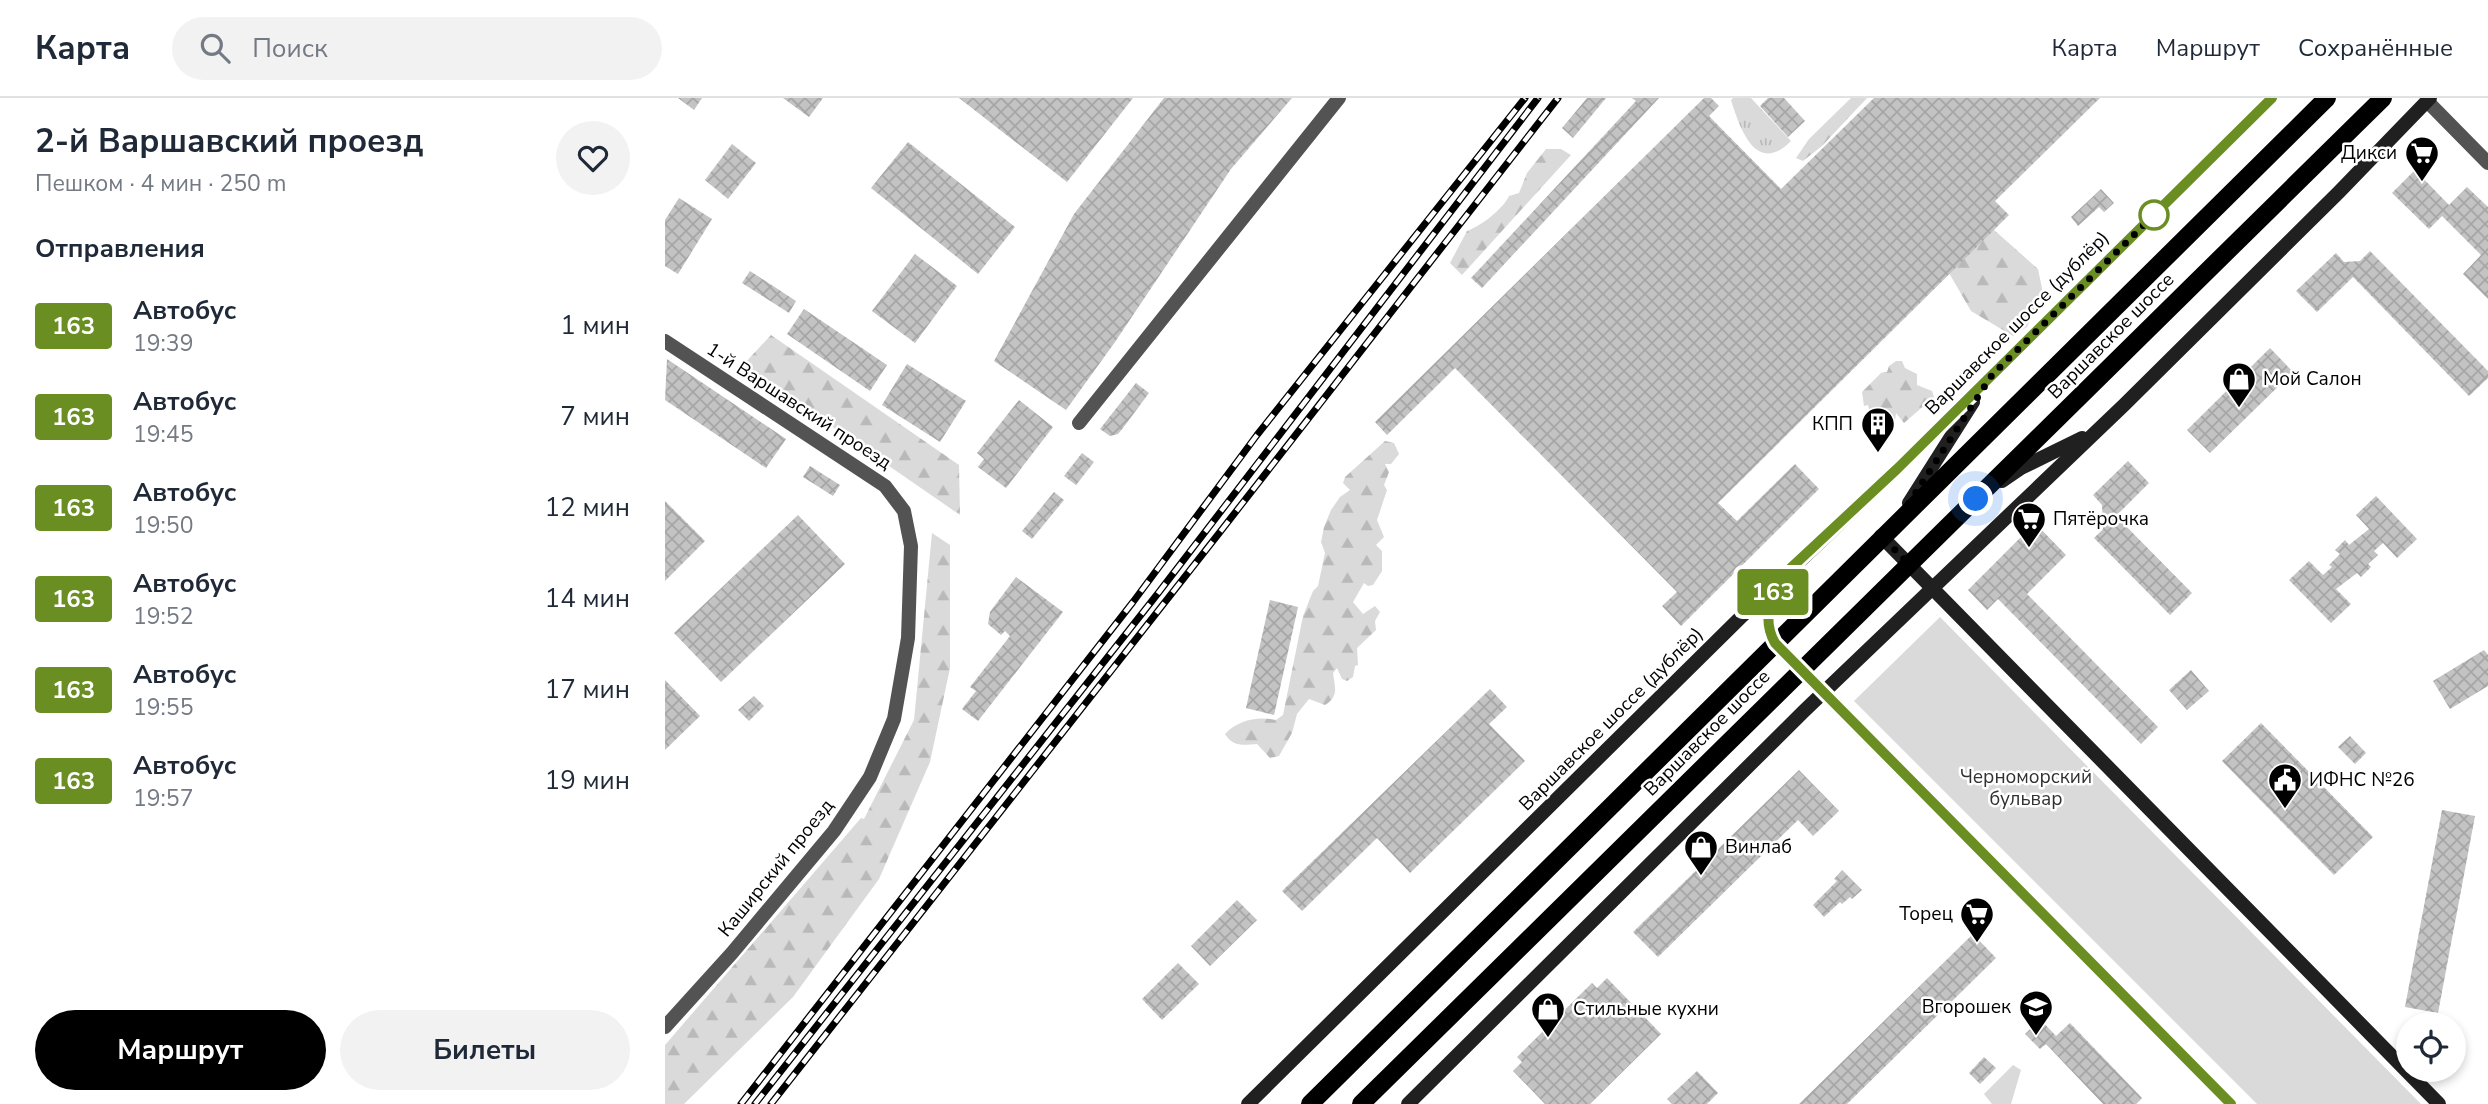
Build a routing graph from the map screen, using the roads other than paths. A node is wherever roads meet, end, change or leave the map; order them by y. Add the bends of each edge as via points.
1 (1339, 98) edge
2 (2272, 98) edge
3 (2327, 98) edge
4 (2383, 98) edge
5 (2429, 100) edge
6 (2488, 163) edge
7 (665, 341) edge
8 (1992, 375) junction
9 (1079, 423) dead end
10 (2096, 431) junction
11 (1976, 499) junction
12 (904, 511) joint
13 (1898, 520) junction
14 (1881, 536) junction
15 (1909, 564) junction
16 (1779, 579) junction
17 (1931, 587) junction
18 (1775, 643) junction
19 (1801, 669) junction
20 (1823, 692) junction
21 (665, 1027) edge
22 (1248, 1104) edge
23 (1310, 1104) edge
24 (1361, 1104) edge
25 (1409, 1104) edge
26 (2231, 1104) edge
27 (2439, 1104) edge

1 - 9 street
2 - 8 street, Варшавское шоссе (дублёр)
3 - 13 main road, Варшавское шоссе
4 - 11 main road, Варшавское шоссе
5 - 6 street
5 - 10 street
7 - 12 street, 1-й Варшавский проезд via 885,486
8 - 13 street
8 - 16 street, Варшавское шоссе (дублёр)
10 - 11 street via 2021,468
10 - 17 street
11 - 15 main road, Варшавское шоссе
12 - 21 street, Каширский проезд via 911,546 908,638 894,719 870,777 834,831
13 - 14 main road, Варшавское шоссе
14 - 15 street
14 - 18 main road, Варшавское шоссе
15 - 17 street
15 - 19 main road, Варшавское шоссе
16 - 18 street via 1768,615 1768,631
16 - 22 street, Варшавское шоссе (дублёр)
17 - 20 street
17 - 27 street
18 - 19 street
18 - 23 main road, Варшавское шоссе
19 - 20 street
19 - 24 main road, Варшавское шоссе
20 - 25 street
20 - 26 street

